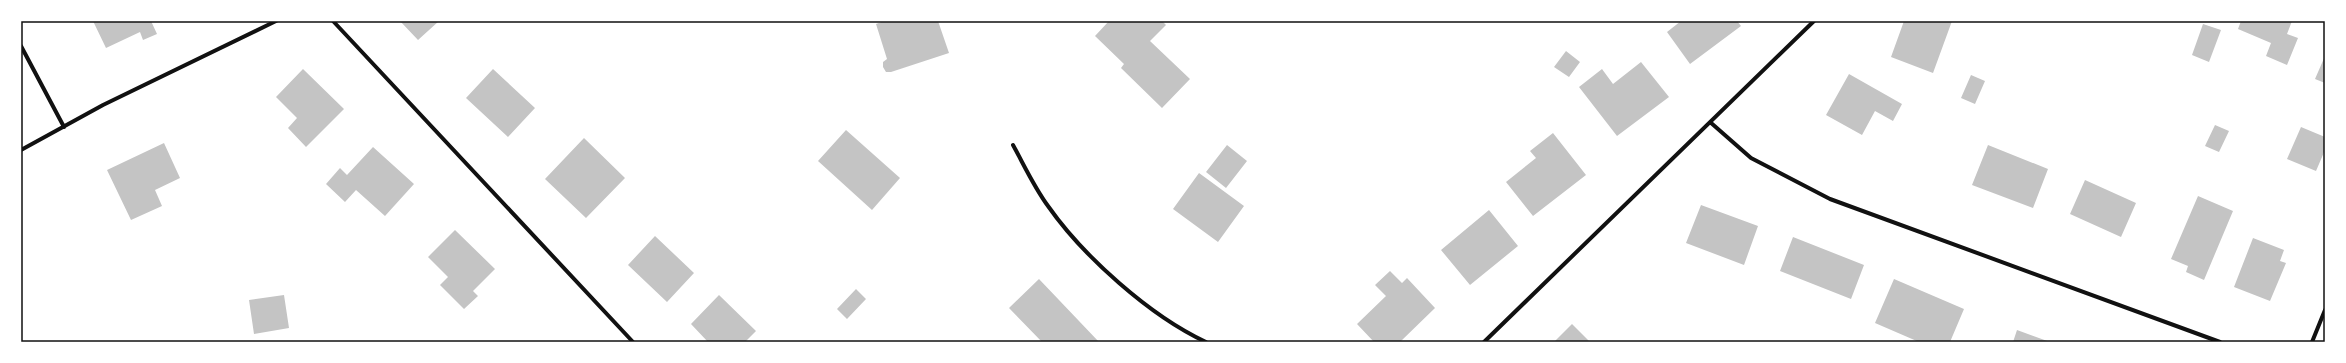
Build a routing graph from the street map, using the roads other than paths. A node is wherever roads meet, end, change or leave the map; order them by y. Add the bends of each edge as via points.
1 (276, 21) edge
2 (333, 21) edge
3 (1814, 21) edge
4 (21, 46) edge
5 (1710, 122) junction
6 (64, 127) junction
7 (1013, 145) dead end
8 (21, 150) edge
9 (2325, 310) edge
10 (633, 342) edge
11 (1206, 342) edge
12 (1484, 342) edge
13 (2220, 342) edge
14 (2312, 342) edge

1 - 6 street via 103,105
2 - 10 street
3 - 5 street
4 - 6 street
5 - 12 street
5 - 13 street via 1751,158 1830,199
6 - 8 street
7 - 11 street via 1047,206 1072,236 1147,306
9 - 14 street

